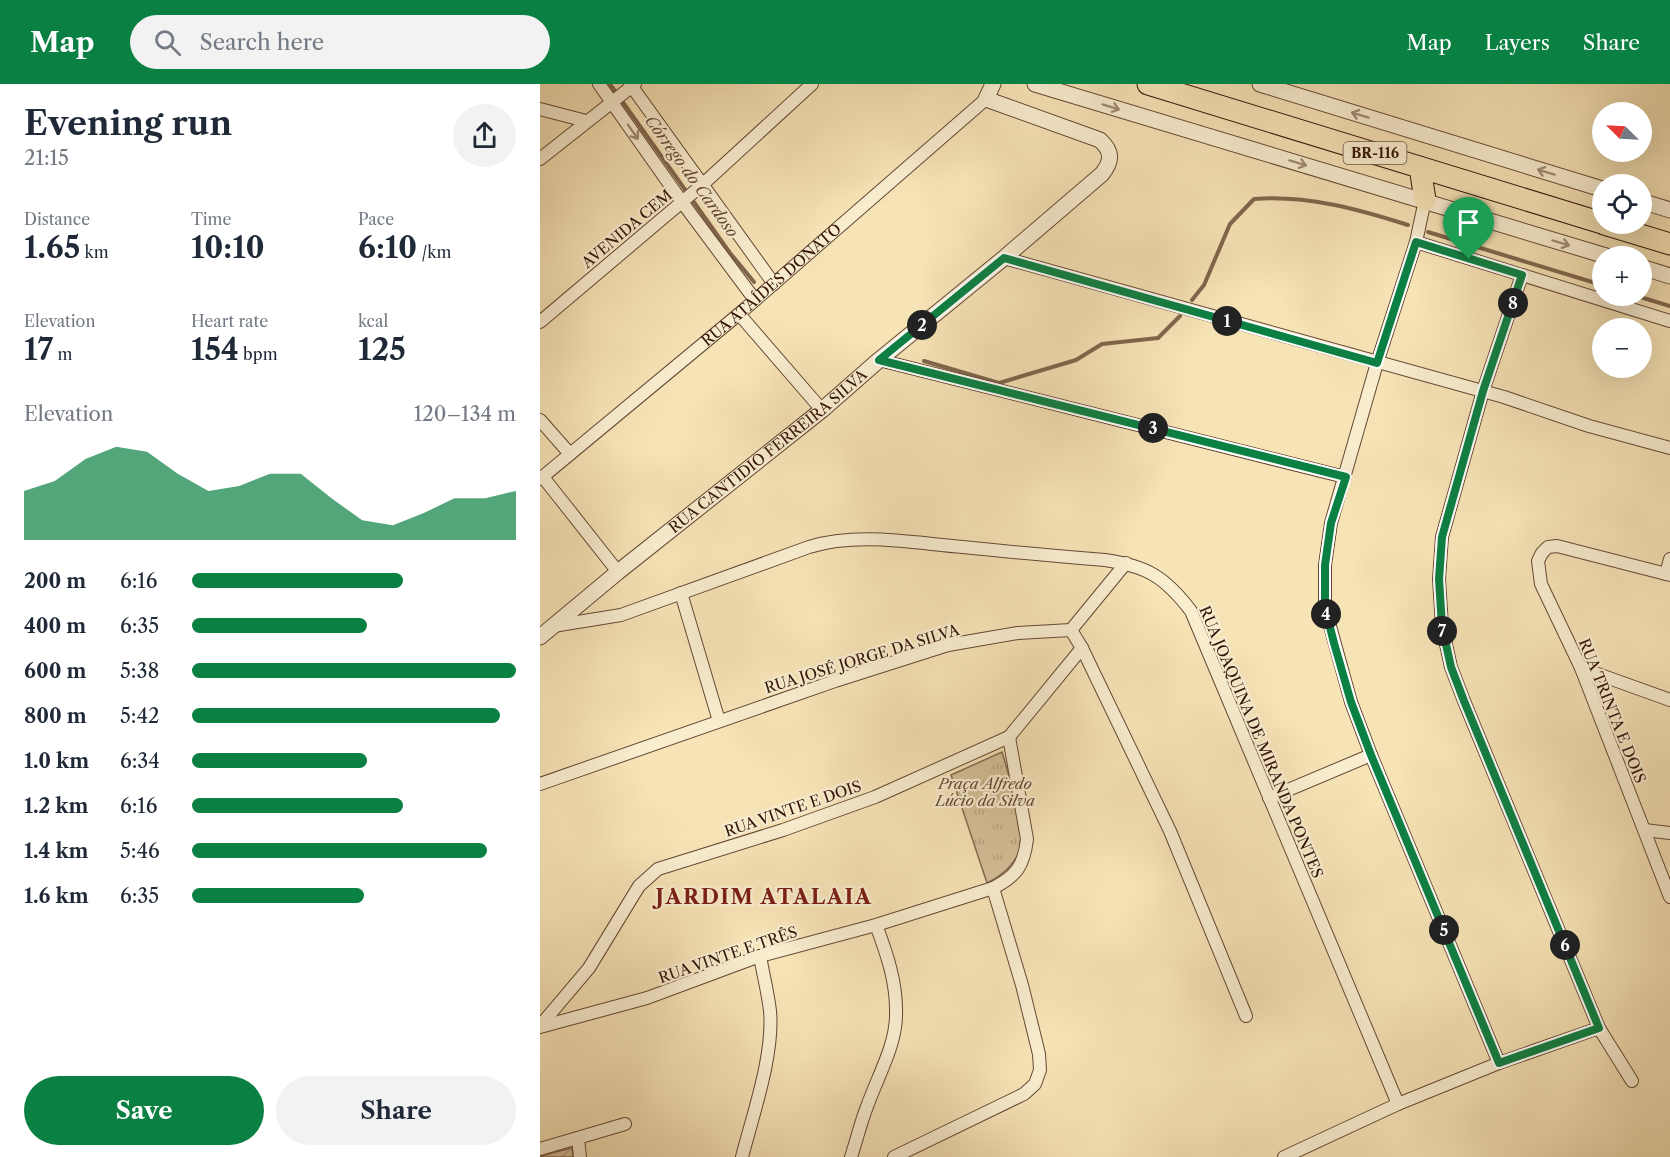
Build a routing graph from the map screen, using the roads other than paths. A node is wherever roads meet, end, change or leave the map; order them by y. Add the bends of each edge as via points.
1 (599, 84) edge
2 (812, 84) edge
3 (993, 84) edge
4 (1035, 84) edge
5 (1149, 84) edge
6 (1260, 84) edge
7 (632, 85) edge
8 (986, 99) junction
9 (613, 102) junction
10 (540, 109) edge
11 (586, 121) junction
12 (540, 159) edge
13 (1420, 167) junction
14 (702, 185) junction
15 (1592, 186) edge
16 (1425, 200) junction
17 (682, 202) junction
18 (1652, 204) edge
19 (1670, 210) edge
20 (1592, 220) edge
21 (1638, 234) edge
22 (1416, 242) junction
23 (1670, 244) edge
24 (1592, 252) edge
25 (1004, 258) junction
26 (1652, 270) edge
27 (1522, 275) junction
28 (1670, 276) edge
29 (774, 284) junction
30 (755, 300) junction
31 (739, 314) junction
32 (1670, 321) edge
33 (540, 322) edge
34 (879, 360) junction
35 (1377, 363) junction
36 (1483, 391) junction
37 (822, 410) junction
38 (540, 420) edge
39 (1670, 448) edge
40 (570, 454) junction
41 (1346, 477) junction
42 (541, 478) edge
43 (1670, 559) edge
44 (1126, 563) junction
45 (618, 572) junction
46 (1668, 574) edge
47 (681, 593) junction
48 (553, 626) junction
49 (1071, 630) junction
50 (540, 637) edge
51 (1082, 648) junction
52 (1581, 668) junction
53 (1670, 700) edge
54 (718, 721) junction
55 (1009, 737) junction
56 (1371, 755) junction
57 (540, 784) edge
58 (1269, 798) junction
59 (1645, 830) junction
60 (1670, 833) edge
61 (993, 888) junction
62 (1670, 897) edge
63 (876, 925) junction
64 (760, 956) junction
65 (1246, 1016) dead end
66 (540, 1027) edge
67 (1599, 1028) junction
68 (1499, 1063) junction
69 (1632, 1081) dead end
70 (1398, 1104) junction
71 (625, 1124) dead end
72 (578, 1138) junction
73 (540, 1149) edge
74 (580, 1157) edge
75 (742, 1157) edge
76 (851, 1157) edge
77 (894, 1157) edge
78 (1284, 1157) edge

1 - 9 street
2 - 14 street, AVENIDA CEM
3 - 8 street, RUA ATAÍDES DONATO
4 -> 16 street
5 - 13 highway, BR-116
15 -> 6 street
7 - 9 street
7 - 14 street
8 - 25 street, RUA CANTIDIO FERREIRA SILVA via 1100,140 1111,154 1102,174
8 - 29 street, RUA ATAÍDES DONATO
9 - 11 street
9 -> 17 street
10 - 11 street
11 - 12 street
13 - 16 highway
13 - 20 highway, BR-116
14 - 17 street, AVENIDA CEM
14 - 29 street
16 - 22 street
16 -> 24 street
17 - 30 street
17 - 33 street, AVENIDA CEM
18 - 19 street
21 - 23 highway, BR-116
22 - 27 street
22 - 35 street
25 - 34 street, RUA CANTIDIO FERREIRA SILVA
25 - 35 street
26 - 28 street
27 - 32 street
27 - 36 street
29 - 30 street, RUA ATAÍDES DONATO
30 - 31 street, RUA ATAÍDES DONATO
31 - 37 street
31 - 40 street, RUA ATAÍDES DONATO
34 - 37 street, RUA CANTIDIO FERREIRA SILVA
34 - 41 street
35 - 36 street
35 - 41 street
36 - 39 street
36 - 67 street via 1442,537 1440,606 1444,644
37 - 45 street, RUA CANTIDIO FERREIRA SILVA
38 - 40 street
40 - 42 street, RUA ATAÍDES DONATO
41 - 56 street via 1327,544 1325,608 1351,702
42 - 45 street
43 - 46 street
44 - 47 street, RUA JOAQUINA DE MIRANDA PONTES via 850,539 809,547
44 - 49 street
44 - 58 street, RUA JOAQUINA DE MIRANDA PONTES via 1160,577 1191,610
45 - 48 street, RUA CANTIDIO FERREIRA SILVA
46 - 52 street, RUA TRINTA E DOIS via 1557,546 1542,553 1538,561 1541,584
47 - 48 street, RUA JOAQUINA DE MIRANDA PONTES via 621,615
47 - 54 street
48 - 50 street, RUA CANTIDIO FERREIRA SILVA
49 - 51 street
49 - 54 street, RUA JOSÉ JORGE DA SILVA via 1018,633 948,645
51 - 55 street, RUA VINTE E DOIS
51 - 65 street via 1170,831
52 - 53 street
52 - 59 street, RUA TRINTA E DOIS
54 - 57 street, RUA JOSÉ JORGE DA SILVA
55 - 61 street via 1027,839 1020,867
55 - 66 street, RUA VINTE E DOIS via 875,797 658,870 639,886 589,968
56 - 58 street
56 - 68 street
58 - 70 street, RUA JOAQUINA DE MIRANDA PONTES
59 - 60 street
59 - 62 street, RUA TRINTA E DOIS
61 - 63 street, RUA VINTE E TRÊS
61 - 77 street via 1039,1054 1040,1070 1035,1084 1024,1094
63 - 64 street, RUA VINTE E TRÊS
63 - 76 street via 896,990 897,1018
64 - 66 street, RUA VINTE E TRÊS via 647,998
64 - 75 street via 770,1012 769,1037
67 - 68 street
67 - 69 street
68 - 70 street
70 - 78 street
71 - 72 street
72 - 73 street
72 - 74 street

